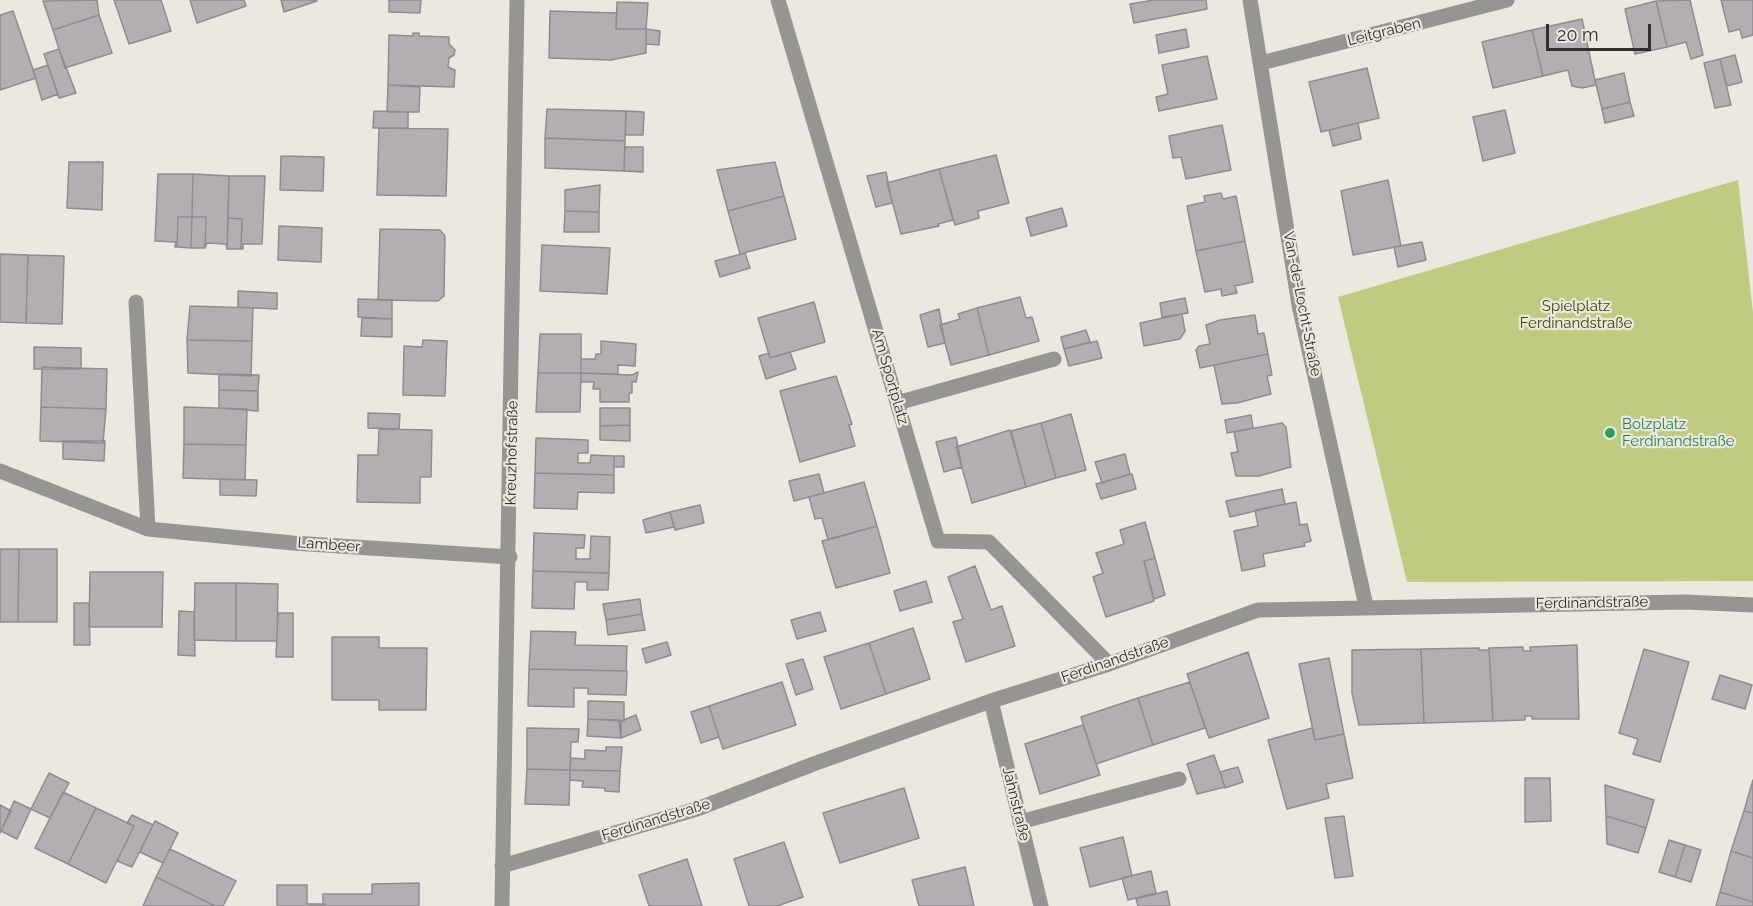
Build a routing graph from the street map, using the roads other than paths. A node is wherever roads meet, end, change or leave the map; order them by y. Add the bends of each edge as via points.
1 (518, 0) edge
2 (778, 0) edge
3 (1250, 0) edge
4 (1506, 0) edge
5 (1261, 63) junction
6 (136, 302) dead end
7 (1054, 359) dead end
8 (897, 403) junction
9 (0, 471) edge
10 (148, 529) junction
11 (510, 557) junction
12 (1753, 605) edge
13 (1365, 606) junction
14 (1108, 664) junction
15 (991, 701) junction
16 (1179, 779) dead end
17 (1020, 822) junction
18 (502, 866) junction
19 (502, 906) edge
20 (1041, 906) edge

1 - 11 street, Kreuzhofstraße
2 - 8 street, Am Sportplatz
3 - 5 street, Van-de-Locht-Straße
4 - 5 street, Leitgraben
5 - 13 street, Van-de-Locht-Straße via 1299,305
6 - 10 street
7 - 8 street
8 - 14 street, Am Sportplatz via 938,541 989,542
9 - 10 street, Lambeer
10 - 11 street, Lambeer
11 - 18 street, Kreuzhofstraße
12 - 13 street, Ferdinandstraße via 1684,602
13 - 14 street, Ferdinandstraße via 1258,610
14 - 15 street, Ferdinandstraße
15 - 17 street, Jahnstraße
15 - 18 street, Ferdinandstraße via 697,809
16 - 17 street
17 - 20 street, Jahnstraße
18 - 19 street, Kreuzhofstraße

